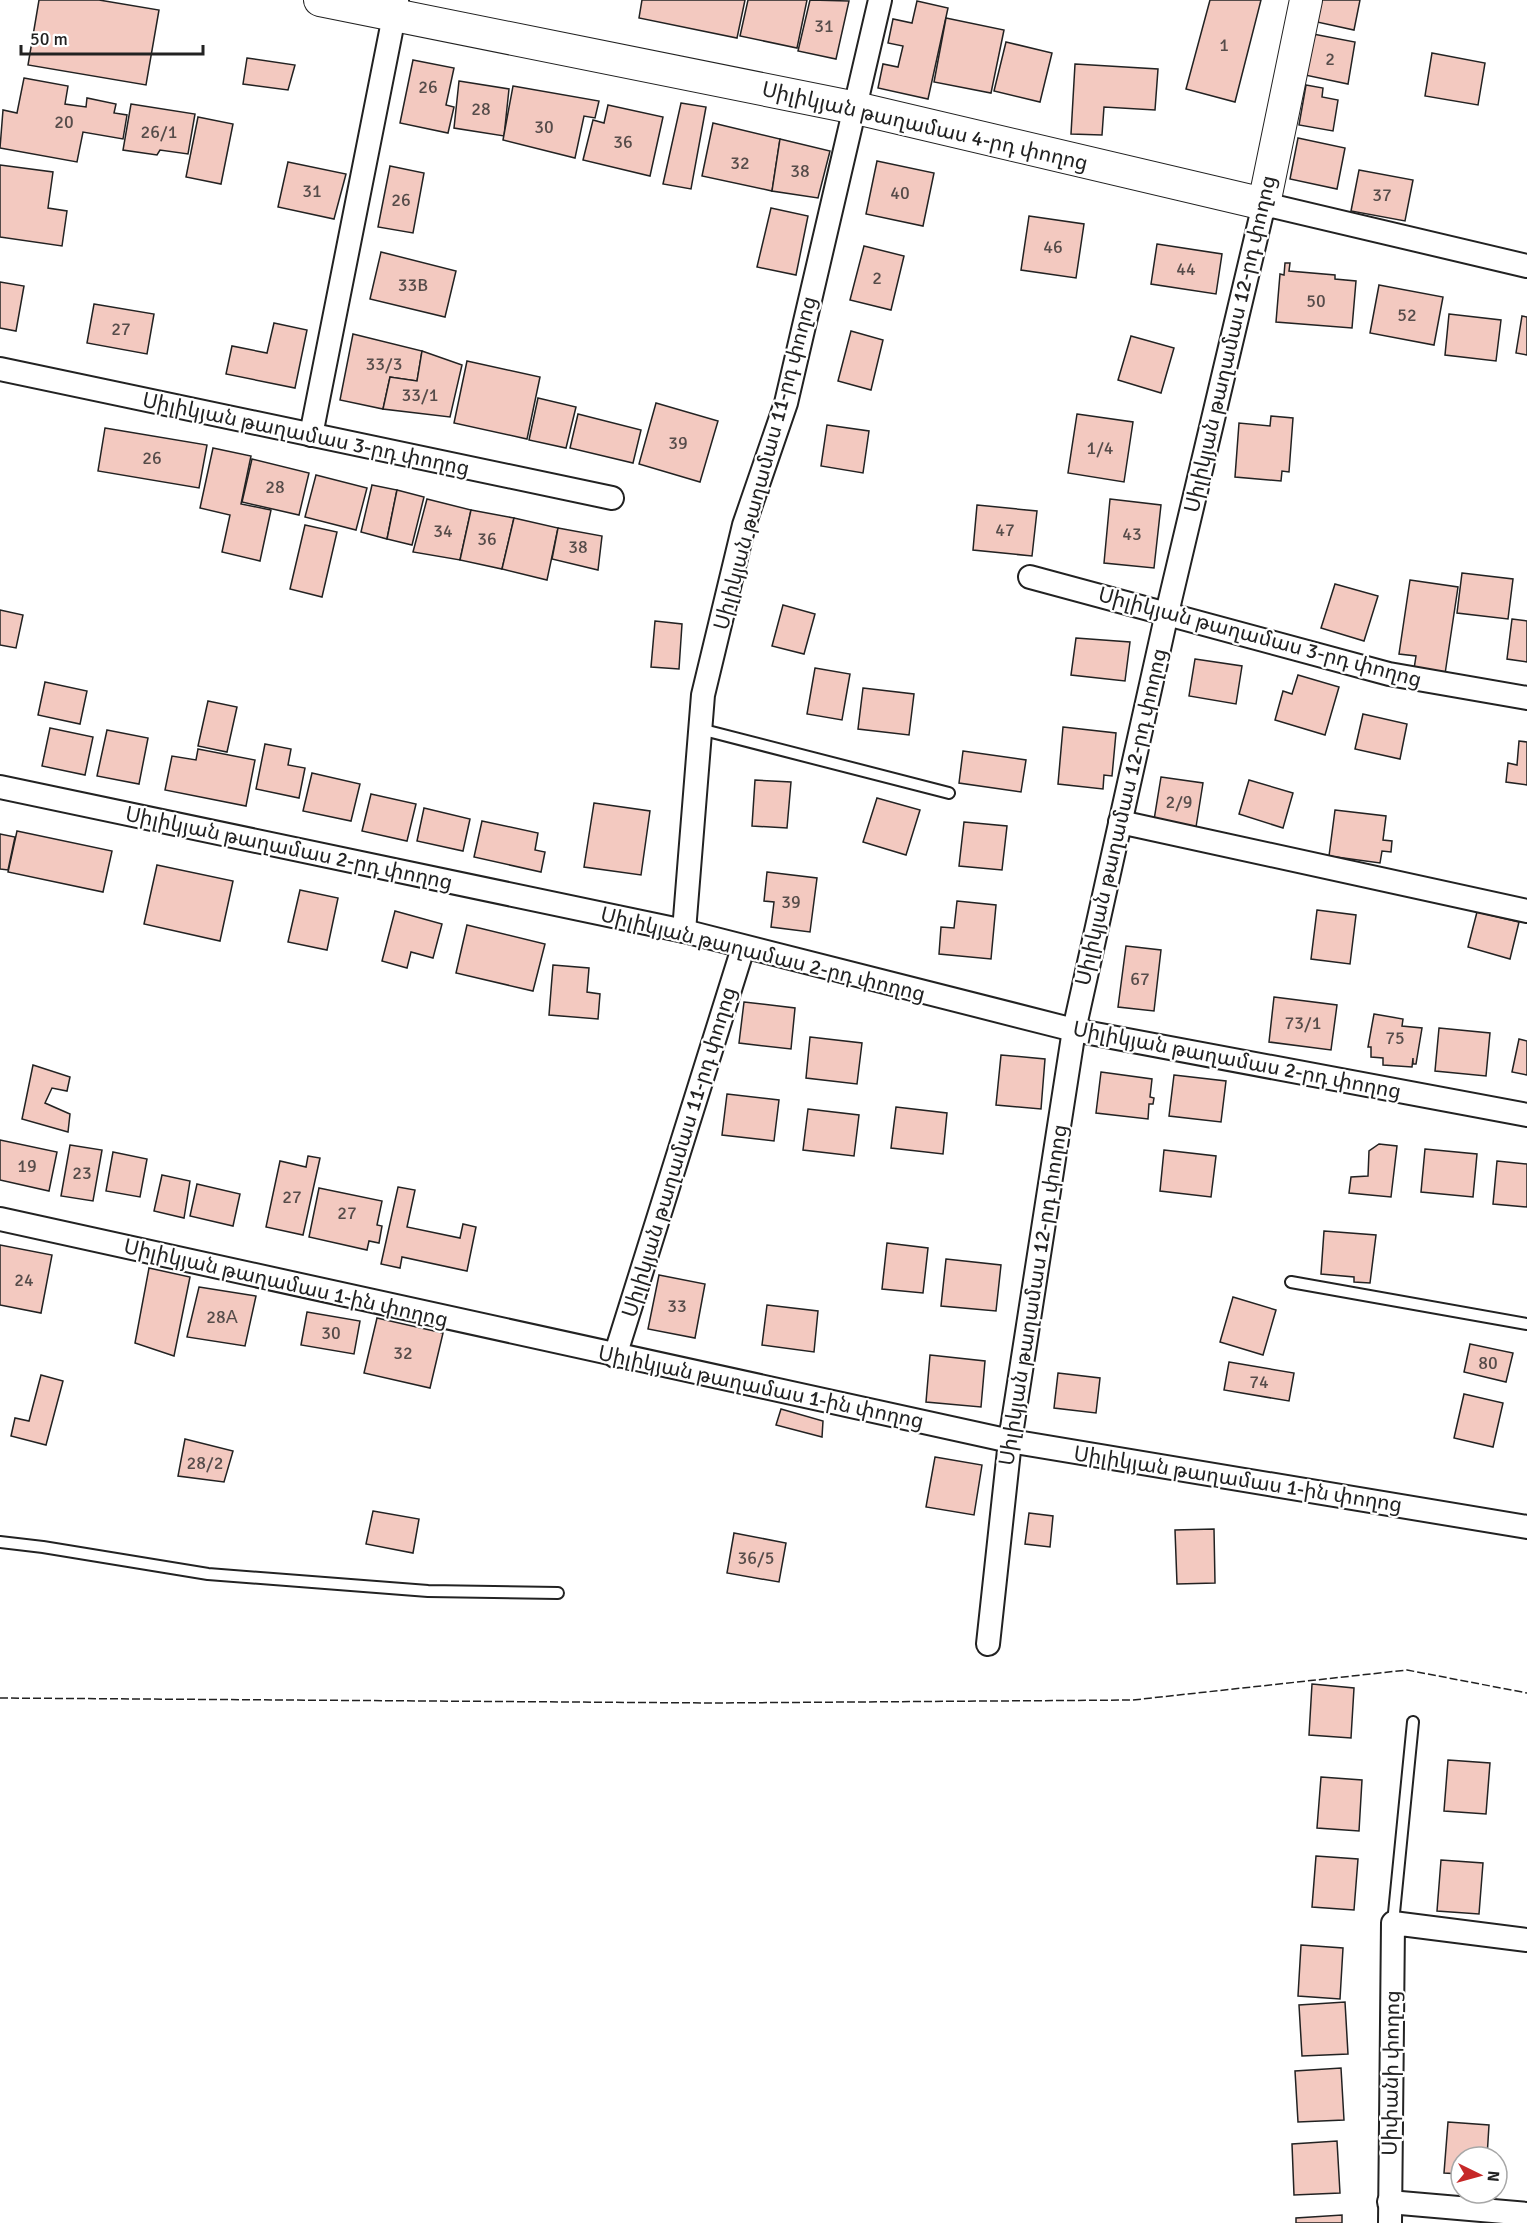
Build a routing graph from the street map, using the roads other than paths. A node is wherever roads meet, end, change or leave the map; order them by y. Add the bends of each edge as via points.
1 (320, 0) edge
2 (880, 0) edge
3 (1306, 0) edge
4 (395, 8) edge
5 (856, 108) junction
6 (1264, 204) junction
7 (1527, 266) edge
8 (0, 369) edge
9 (311, 435) junction
10 (612, 498) dead end
11 (1030, 577) dead end
12 (1167, 613) junction
13 (1527, 698) edge
14 (700, 729) junction
15 (0, 787) edge
16 (949, 793) dead end
17 (1120, 822) junction
18 (1527, 911) edge
19 (684, 931) junction
20 (743, 948) junction
21 (1074, 1030) junction
22 (1527, 1115) edge
23 (0, 1219) edge
24 (1291, 1282) dead end
25 (1527, 1324) edge
26 (615, 1356) junction
27 (1010, 1441) junction
28 (1527, 1527) edge
29 (0, 1542) edge
30 (558, 1593) dead end
31 (988, 1644) dead end
32 (1413, 1722) dead end
33 (1393, 1923) junction
34 (1527, 1940) edge
35 (1390, 2212) edge
36 (1527, 2214) edge

1 - 4 main road, Սիլիկյան թաղամաս 4-րդ փողոց
2 - 5 street, Սիլիկյան թաղամաս 11-րդ փողոց
3 - 6 main road, Սիլիկյան թաղամաս 12-րդ փողոց
4 - 5 main road, Սիլիկյան թաղամաս 4-րդ փողոց
4 - 9 street
5 - 6 main road, Սիլիկյան թաղամաս 4-րդ փողոց
5 - 14 street, Սիլիկյան թաղամաս 11-րդ փողոց via 786,403 741,536 703,695
6 - 7 street, Սիլիկյան թաղամաս 4-րդ փողոց
6 - 12 street, Սիլիկյան թաղամաս 12-րդ փողոց
8 - 9 street, Սիլիկյան թաղամաս 3-րդ փողոց
9 - 10 street, Սիլիկյան թաղամաս 3-րդ փողոց
11 - 12 street, Սիլիկյան թաղամաս 3-րդ փողոց
12 - 13 street, Սիլիկյան թաղամաս 3-րդ փողոց via 1389,674
12 - 17 street, Սիլիկյան թաղամաս 12-րդ փողոց
14 - 16 lane
14 - 19 street, Սիլիկյան թաղամաս 11-րդ փողոց
15 - 19 street, Սիլիկյան թաղամաս 2-րդ փողոց
17 - 18 street
17 - 21 street, Սիլիկյան թաղամաս 12-րդ փողոց
19 - 20 street, Սիլիկյան թաղամաս 2-րդ փողոց
20 - 21 street, Սիլիկյան թաղամաս 2-րդ փողոց
20 - 26 street, Սիլիկյան թաղամաս 11-րդ փողոց
21 - 22 street, Սիլիկյան թաղամաս 2-րդ փողոց
21 - 27 street, Սիլիկյան թաղամաս 12-րդ փողոց
23 - 26 street, Սիլիկյան թաղամաս 1-ին փողոց
24 - 25 lane
26 - 27 street, Սիլիկյան թաղամաս 1-ին փողոց
27 - 28 street, Սիլիկյան թաղամաս 1-ին փողոց
27 - 31 street, Սիլիկյան թաղամաս 12-րդ փողոց
29 - 30 lane via 208,1574 428,1591
32 - 33 lane
33 - 34 street
33 - 35 street, Սիփանի փողոց
35 - 36 street

